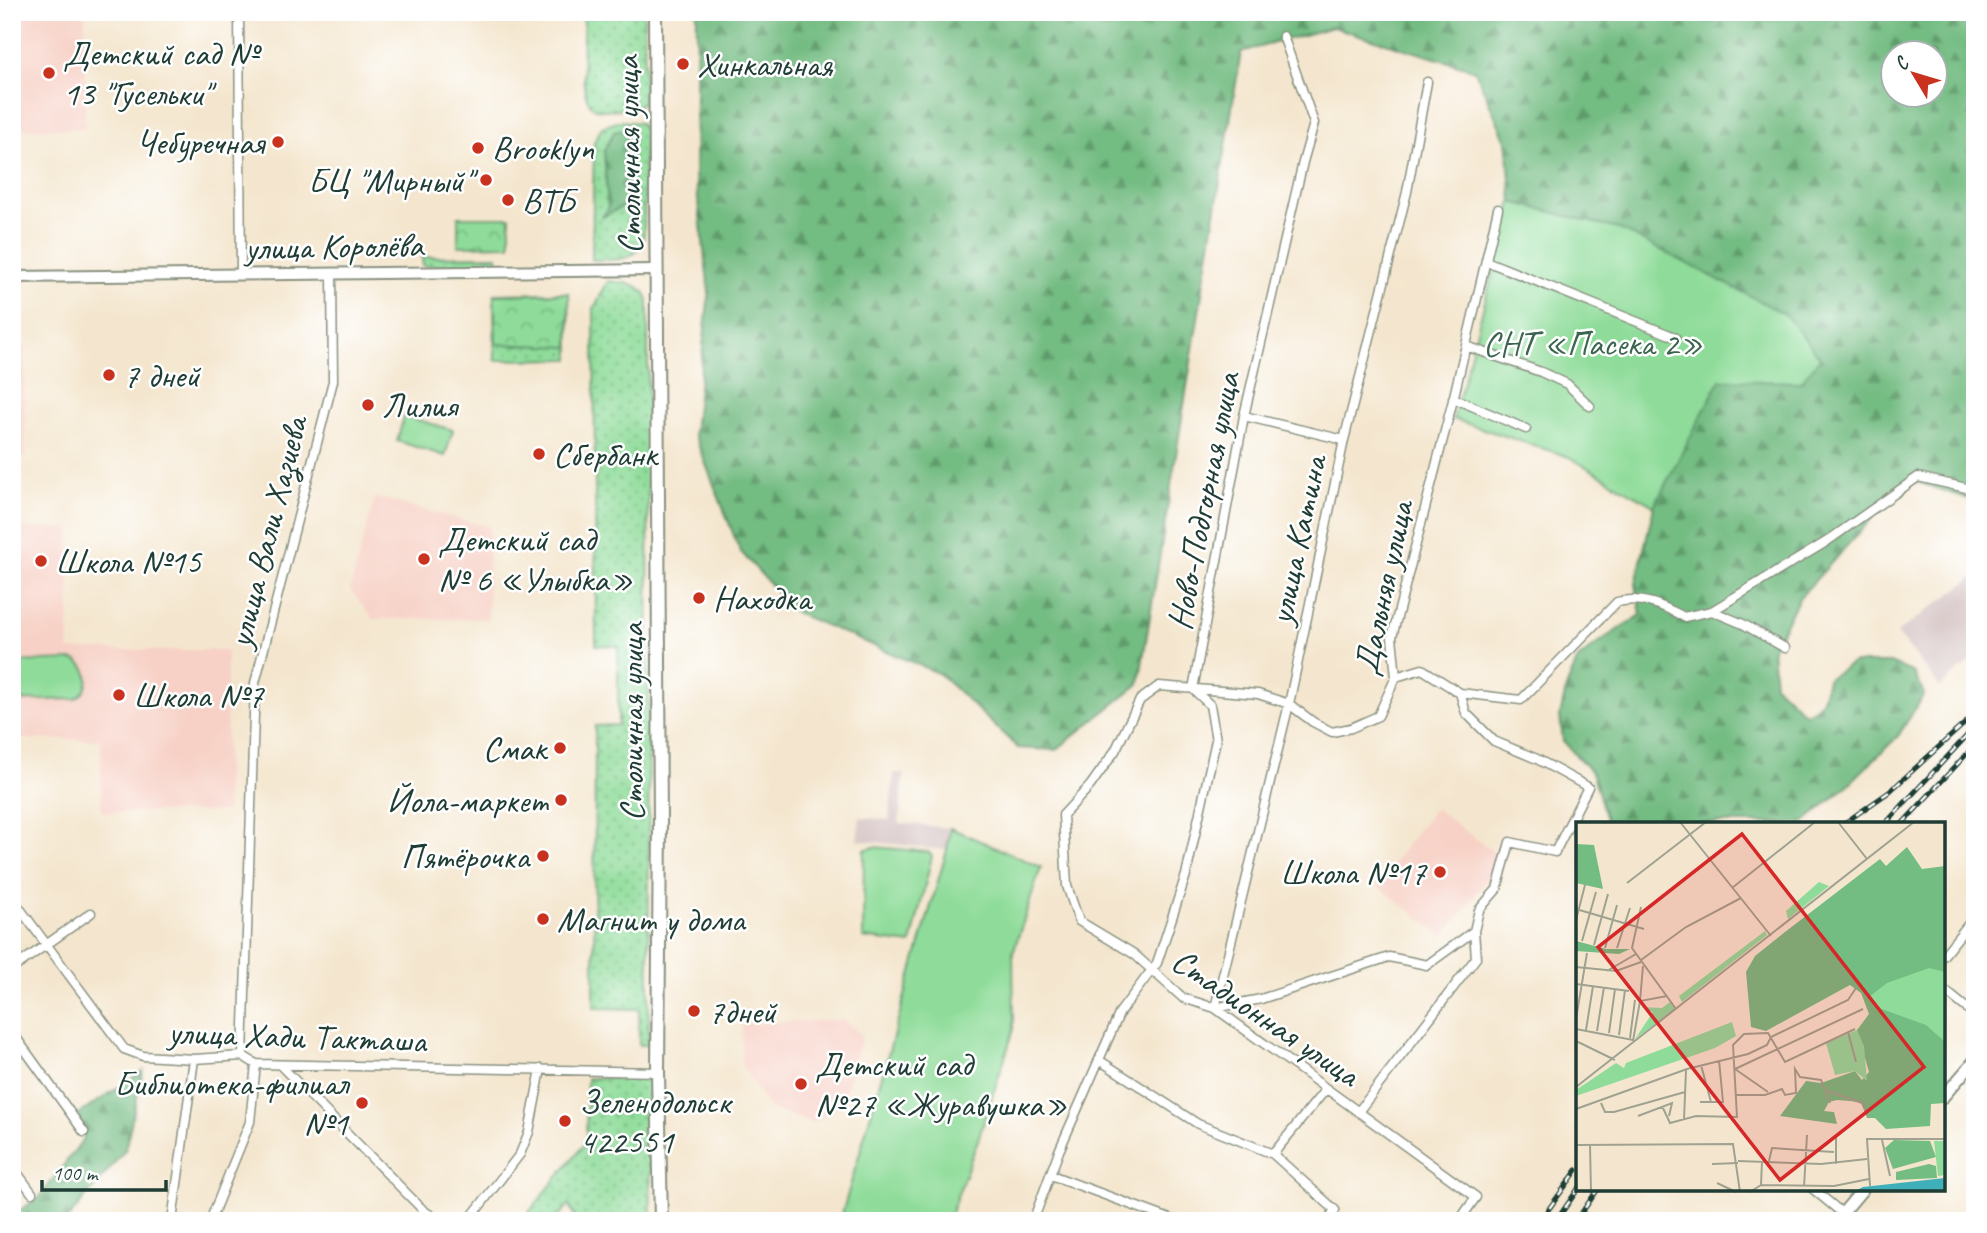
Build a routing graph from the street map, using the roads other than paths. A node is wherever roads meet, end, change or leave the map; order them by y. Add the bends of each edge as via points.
1 (239, 12) edge
2 (655, 12) edge
3 (1283, 36) dead end
4 (1427, 82) dead end
5 (1498, 209) dead end
6 (1486, 261) junction
7 (657, 270) junction
8 (332, 274) junction
9 (241, 275) junction
10 (12, 277) edge
11 (1675, 337) dead end
12 (1466, 346) junction
13 (1453, 398) junction
14 (1590, 406) dead end
15 (1244, 415) junction
16 (1526, 429) dead end
17 (1344, 440) junction
18 (1975, 490) edge
19 (1712, 611) junction
20 (1785, 648) dead end
21 (1396, 677) junction
22 (1194, 689) junction
23 (1460, 693) junction
24 (1289, 704) junction
25 (1063, 815) joint
26 (12, 898) edge
27 (91, 913) dead end
28 (1975, 916) edge
29 (1474, 931) junction
30 (47, 943) junction
31 (1945, 954) edge
32 (12, 969) edge
33 (1150, 971) junction
34 (1945, 991) edge
35 (1214, 1008) junction
36 (1975, 1015) edge
37 (12, 1032) edge
38 (243, 1056) junction
39 (194, 1059) junction
40 (1098, 1060) junction
41 (1975, 1060) edge
42 (256, 1064) junction
43 (280, 1065) junction
44 (541, 1069) junction
45 (658, 1072) junction
46 (1326, 1088) junction
47 (1945, 1095) edge
48 (1358, 1112) junction
49 (84, 1132) dead end
50 (1273, 1154) junction
51 (12, 1166) edge
52 (1051, 1175) junction
53 (1815, 1191) edge
54 (1861, 1191) edge
55 (32, 1194) dead end
56 (1839, 1217) edge
57 (172, 1221) edge
58 (210, 1221) edge
59 (440, 1221) edge
60 (468, 1221) edge
61 (661, 1221) edge
62 (1033, 1221) edge
63 (1175, 1221) edge
64 (1327, 1221) edge
65 (1459, 1221) edge

1 - 9 street
2 - 7 main road, Столичная улица
3 - 15 street, Ново-Подгорная улица via 1314,123
4 - 17 street, улица Катина via 1407,192
5 - 6 street, Дальняя улица
6 - 11 street
6 - 12 street, Дальняя улица
7 - 8 street, улица Королёва
7 - 45 main road, Столичная улица
8 - 9 street, улица Королёва
8 - 38 street, улица Вали Хазиева via 333,381 255,683
9 - 10 street, улица Королёва
12 - 13 street, Дальняя улица
12 - 14 street via 1567,384
13 - 16 street
13 - 21 street, Дальняя улица via 1392,637
15 - 17 street
15 - 22 street, Ново-Подгорная улица
17 - 24 street, улица Катина
18 - 19 street via 1918,477 1826,542
19 - 20 street
19 - 23 street via 1684,617 1660,603 1617,602 1521,700
21 - 23 street via 1422,670
21 - 24 street, Дальняя улица via 1378,716 1351,728 1332,732
22 - 24 street, Дальняя улица via 1258,694
22 - 25 street, Дальняя улица via 1159,687 1140,700 1115,751
22 - 33 street via 1210,705 1216,740 1186,875
23 - 29 street via 1466,713 1494,741 1588,788 1555,852 1510,842 1497,889 1479,910
24 - 35 street, улица Катина
25 - 33 street, Стадионная улица via 1067,886 1079,921 1134,954
26 - 30 street, улица Хади Такташа
27 - 30 street
28 - 31 street
29 - 35 street via 1427,965 1389,957 1261,999
29 - 48 street via 1476,958
30 - 32 street
30 - 39 street, улица Хади Такташа via 124,1049 143,1056
33 - 35 street, Стадионная улица via 1183,999
33 - 40 street via 1120,1012
34 - 36 street
35 - 46 street, Стадионная улица
37 - 49 street
38 - 39 street, улица Хади Такташа
38 - 42 street, улица Хади Такташа
39 - 57 street
40 - 50 street via 1198,1124
40 - 52 street
41 - 47 street
42 - 43 street, улица Хади Такташа
42 - 58 street via 250,1122
43 - 44 street, улица Хади Такташа
43 - 59 street via 424,1211
44 - 45 street, улица Хади Такташа
44 - 60 street via 520,1154
45 - 61 main road, Столичная улица
46 - 48 street, Стадионная улица
46 - 50 street
48 - 65 street, Стадионная улица via 1476,1197
50 - 64 street via 1335,1210
51 - 55 street
52 - 62 street
52 - 63 street
53 - 56 street
54 - 56 street

